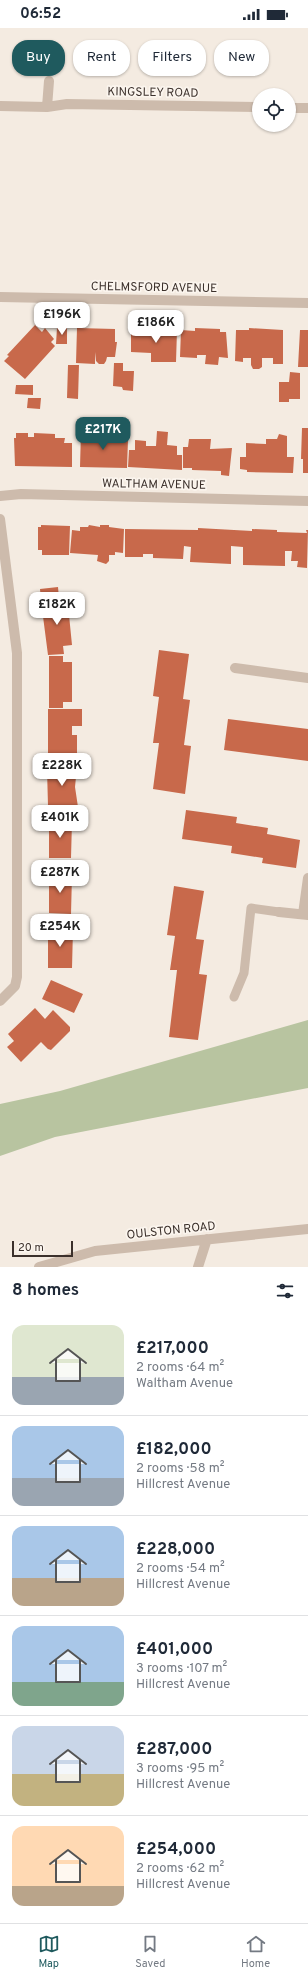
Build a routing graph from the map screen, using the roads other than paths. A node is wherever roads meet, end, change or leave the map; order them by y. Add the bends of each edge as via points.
1 (49, 81) dead end
2 (0, 106) edge
3 (47, 107) junction
4 (252, 107) edge
5 (296, 108) edge
6 (308, 108) edge
7 (0, 297) edge
8 (308, 303) edge
9 (0, 496) edge
10 (308, 501) edge
11 (0, 519) edge
12 (235, 668) dead end
13 (308, 678) edge
14 (308, 878) edge
15 (279, 912) joint
16 (305, 915) edge
17 (234, 997) dead end
18 (0, 1001) edge
19 (308, 1229) edge
20 (207, 1239) junction
21 (39, 1267) edge
22 (198, 1267) edge

1 - 3 street
2 - 3 street, KINGSLEY ROAD
3 - 4 street, KINGSLEY ROAD via 67,104
5 - 6 street
7 - 8 street, CHELMSFORD AVENUE
9 - 10 street, WALTHAM AVENUE via 21,494
11 - 18 street via 17,653 18,916 17,977 15,986
12 - 13 street
14 - 16 street
15 - 16 street
15 - 17 lane via 251,908 244,973
19 - 20 street, OULSTON ROAD
20 - 21 street, OULSTON ROAD via 95,1251
20 - 22 street

